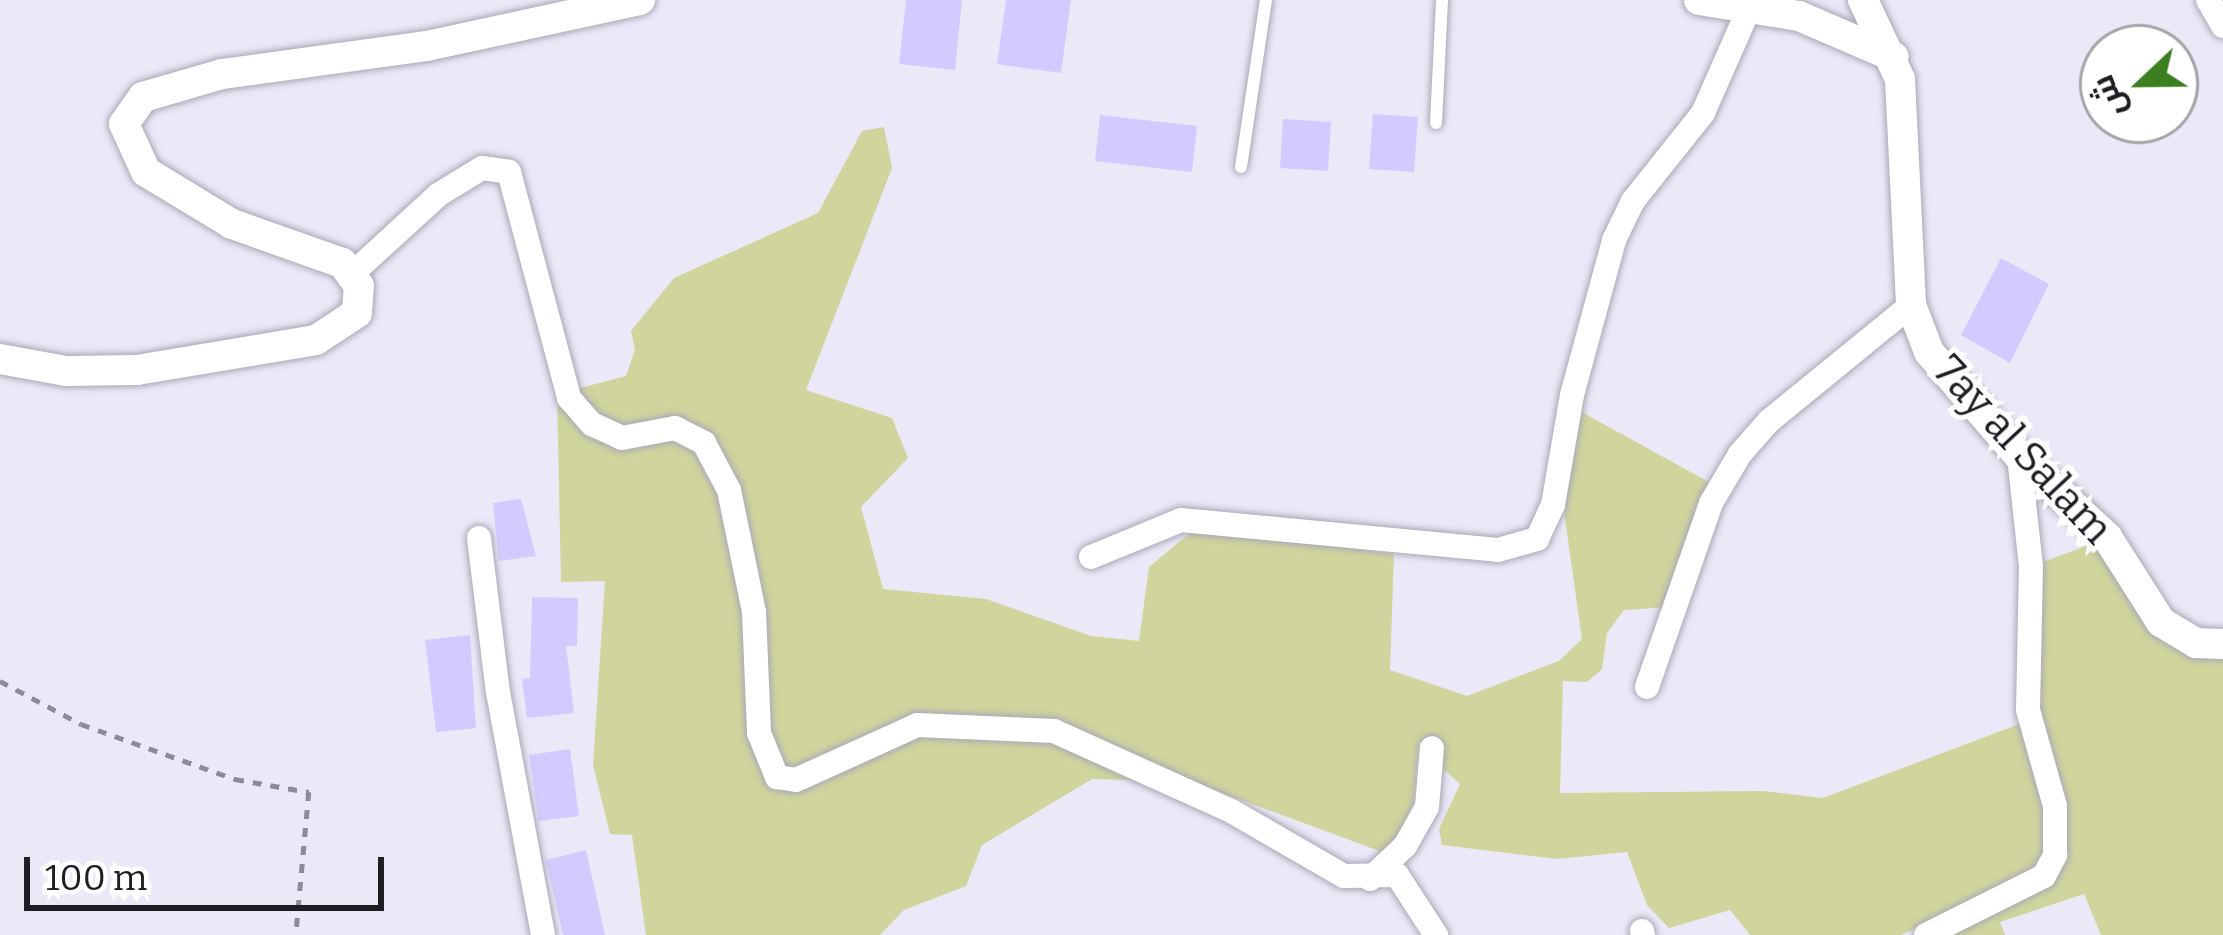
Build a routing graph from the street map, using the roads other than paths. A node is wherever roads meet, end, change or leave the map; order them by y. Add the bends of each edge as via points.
1 (640, 0) edge
2 (1266, 0) edge
3 (1442, 0) edge
4 (1699, 0) edge
5 (1863, 0) edge
6 (1759, 6) edge
7 (1894, 57) junction
8 (1436, 123) dead end
9 (1241, 167) dead end
10 (353, 273) junction
11 (1912, 305) junction
12 (0, 359) edge
13 (2020, 456) junction
14 (479, 538) dead end
15 (1091, 557) dead end
16 (2223, 644) edge
17 (1647, 687) dead end
18 (1432, 748) dead end
19 (1368, 881) junction
20 (543, 935) edge
21 (1436, 935) edge
22 (1926, 935) edge

1 - 10 street via 427,46 222,74 166,86 130,108 124,124 134,157 167,188
2 - 9 lane
3 - 8 lane
4 - 6 street
5 - 7 street, 7ay al Salam
6 - 7 street via 1844,31
6 - 15 street via 1703,113 1633,201 1614,240 1572,395 1553,505 1537,539 1498,550 1181,520
7 - 11 street, 7ay al Salam via 1909,154
10 - 12 street via 357,313 316,340 122,371
10 - 19 street via 438,195 482,168 508,172 569,398 592,424 622,438 675,428 704,443 729,490 754,612 760,733 777,777 796,780 917,725 1054,731
11 - 13 street, 7ay al Salam via 1936,362
11 - 17 street via 1768,421 1740,454 1711,503
13 - 16 street, 7ay al Salam via 2107,537 2161,622 2196,643
13 - 22 street via 2031,567 2028,710 2055,806 2055,855 2044,876
14 - 20 street
18 - 19 street via 1427,807 1405,846
19 - 21 street via 1397,875 1406,882

